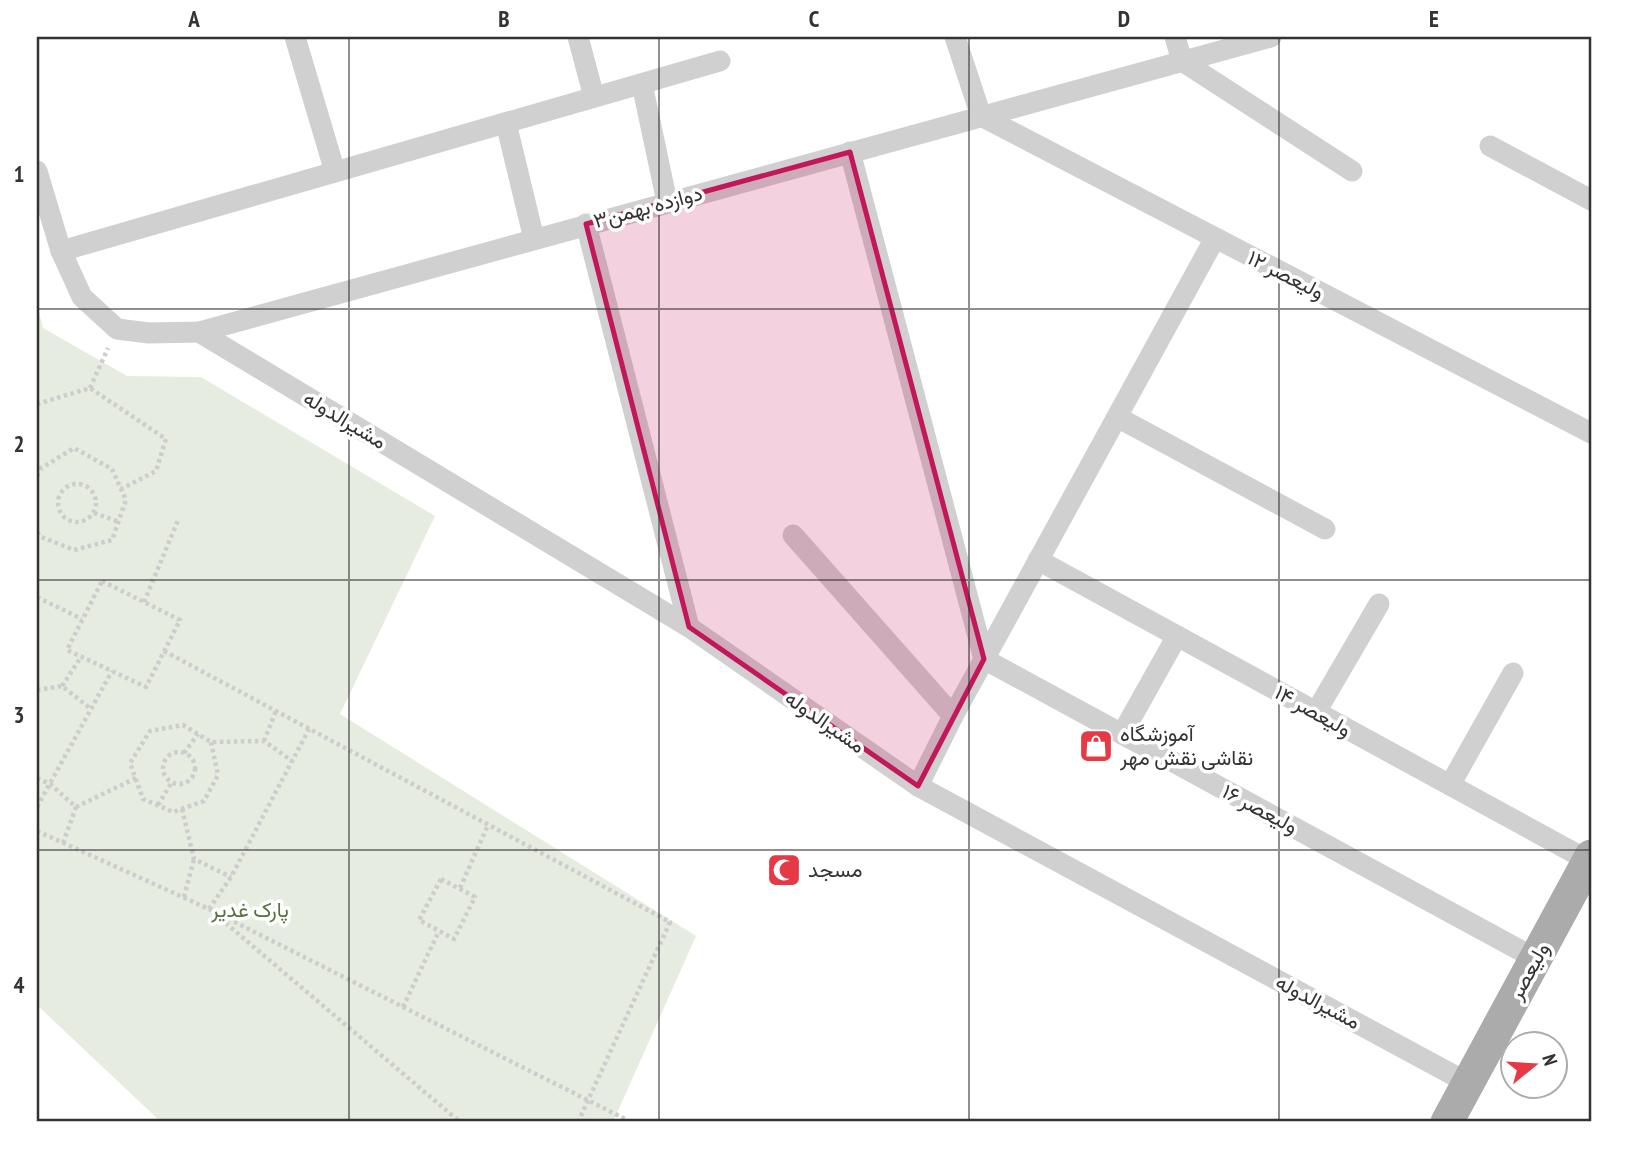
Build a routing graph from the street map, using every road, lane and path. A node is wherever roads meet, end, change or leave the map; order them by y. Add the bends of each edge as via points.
1 (295, 37) edge
2 (578, 37) edge
3 (955, 37) edge
4 (1175, 37) edge
5 (1271, 37) edge
6 (720, 61) dead end
7 (1182, 61) junction
8 (642, 84) junction
9 (594, 97) junction
10 (981, 116) junction
11 (506, 123) junction
12 (1490, 146) dead end
13 (850, 152) junction
14 (37, 171) edge
15 (1352, 171) dead end
16 (335, 173) junction
17 (1591, 200) edge
18 (667, 202) junction
19 (586, 224) junction
20 (1215, 238) junction
21 (534, 239) junction
22 (61, 251) junction
23 (117, 329) junction
24 (200, 332) junction
25 (90, 388) junction
26 (37, 404) edge
27 (1117, 417) junction
28 (1591, 433) edge
29 (37, 476) edge
30 (121, 488) junction
31 (94, 513) junction
32 (179, 518) dead end
33 (119, 522) junction
34 (1325, 529) dead end
35 (37, 531) edge
36 (793, 536) dead end
37 (1038, 561) junction
38 (37, 597) edge
39 (144, 602) junction
40 (1379, 604) dead end
41 (82, 619) junction
42 (689, 627) junction
43 (1177, 636) junction
44 (164, 651) junction
45 (81, 657) junction
46 (984, 659) junction
47 (112, 671) junction
48 (1513, 673) dead end
49 (62, 686) junction
50 (37, 690) edge
51 (91, 709) junction
52 (276, 712) junction
53 (1316, 712) junction
54 (953, 716) junction
55 (309, 729) junction
56 (198, 734) junction
57 (1122, 734) junction
58 (264, 741) junction
59 (211, 743) junction
60 (184, 752) junction
61 (292, 761) junction
62 (37, 778) edge
63 (136, 778) junction
64 (172, 782) junction
65 (50, 784) junction
66 (1450, 785) junction
67 (918, 786) junction
68 (158, 805) junction
69 (37, 807) edge
70 (76, 807) junction
71 (182, 809) junction
72 (488, 825) junction
73 (37, 831) edge
74 (63, 843) junction
75 (1590, 858) edge
76 (194, 859) junction
77 (231, 877) junction
78 (460, 888) junction
79 (184, 897) junction
80 (209, 909) junction
81 (439, 931) junction
82 (1536, 959) junction
83 (403, 1007) junction
84 (1468, 1083) junction
85 (589, 1101) junction
86 (460, 1122) edge
87 (578, 1122) edge
88 (631, 1122) edge
89 (1447, 1122) edge

1 - 16 street
2 - 9 street
3 - 10 street
4 - 7 street
5 - 7 street, دوازده بهمن۳
6 - 8 street
7 - 10 street, دوازده بهمن۳
7 - 15 street
8 - 9 street
8 - 18 street
9 - 11 street
10 - 13 street, دوازده بهمن۳
10 - 20 street, ولیعصر ۱۲
11 - 16 street
11 - 21 street
12 - 17 street
13 - 18 street, دوازده بهمن۳
13 - 46 street
14 - 22 street
16 - 22 street
18 - 19 street, دوازده بهمن۳
19 - 21 street, دوازده بهمن۳
19 - 42 street
20 - 27 street
20 - 28 street, ولیعصر ۱۲
21 - 24 street, دوازده بهمن۳
22 - 23 street via 82,297
23 - 24 street, دوازده بهمن۳
23 - 25 path
24 - 42 street, مشیرالدوله
25 - 26 path
25 - 30 path via 166,439 156,471
27 - 34 street
27 - 37 street
29 - 30 path via 40,469 74,448 113,468
30 - 33 path via 126,499
31 - 31 path via 95,495 86,486 68,486 59,495 59,508 66,519 84,521
31 - 33 path
32 - 39 path
33 - 35 path via 112,540 74,550 39,536
36 - 54 street
37 - 43 street, ولیعصر ۱۴
37 - 46 street
38 - 41 path
39 - 41 path via 102,581
39 - 44 path via 180,620
40 - 53 street
41 - 45 path via 66,650
42 - 67 street, مشیرالدوله
43 - 53 street, ولیعصر ۱۴
43 - 57 street
44 - 47 path via 146,687
44 - 52 path
45 - 47 path
45 - 49 path
46 - 54 street
46 - 57 street, ولیعصر ۱۶
47 - 51 path
48 - 66 street
49 - 50 path
49 - 51 path
51 - 65 path
52 - 55 path
52 - 58 path
53 - 66 street, ولیعصر ۱۴
54 - 67 street
55 - 61 path
55 - 72 path
56 - 59 path
56 - 60 path
56 - 63 path via 183,724 150,731 130,762
57 - 82 street, ولیعصر ۱۶
58 - 59 path
58 - 61 path
59 - 71 path via 218,775 204,802
60 - 64 path via 173,753 163,764 164,775
60 - 64 path via 192,759 193,774 187,781
61 - 77 path
62 - 65 path
63 - 68 path via 143,799
63 - 70 path
64 - 68 path
65 - 69 path
65 - 70 path
66 - 75 street, ولیعصر ۱۴
67 - 84 street, مشیرالدوله
68 - 71 path via 173,812
70 - 74 path
71 - 76 path
72 - 78 path
72 - 85 path via 670,922
73 - 74 path
74 - 79 path
75 - 82 main road, ولیعصر
76 - 77 path
76 - 79 path
77 - 80 path
78 - 81 path via 475,897 454,939
78 - 81 path via 441,878 419,920
79 - 80 path
80 - 83 path
80 - 86 path
81 - 83 path
82 - 84 main road, ولیعصر
83 - 85 path
84 - 89 main road, ولیعصر
85 - 87 path
85 - 88 path

